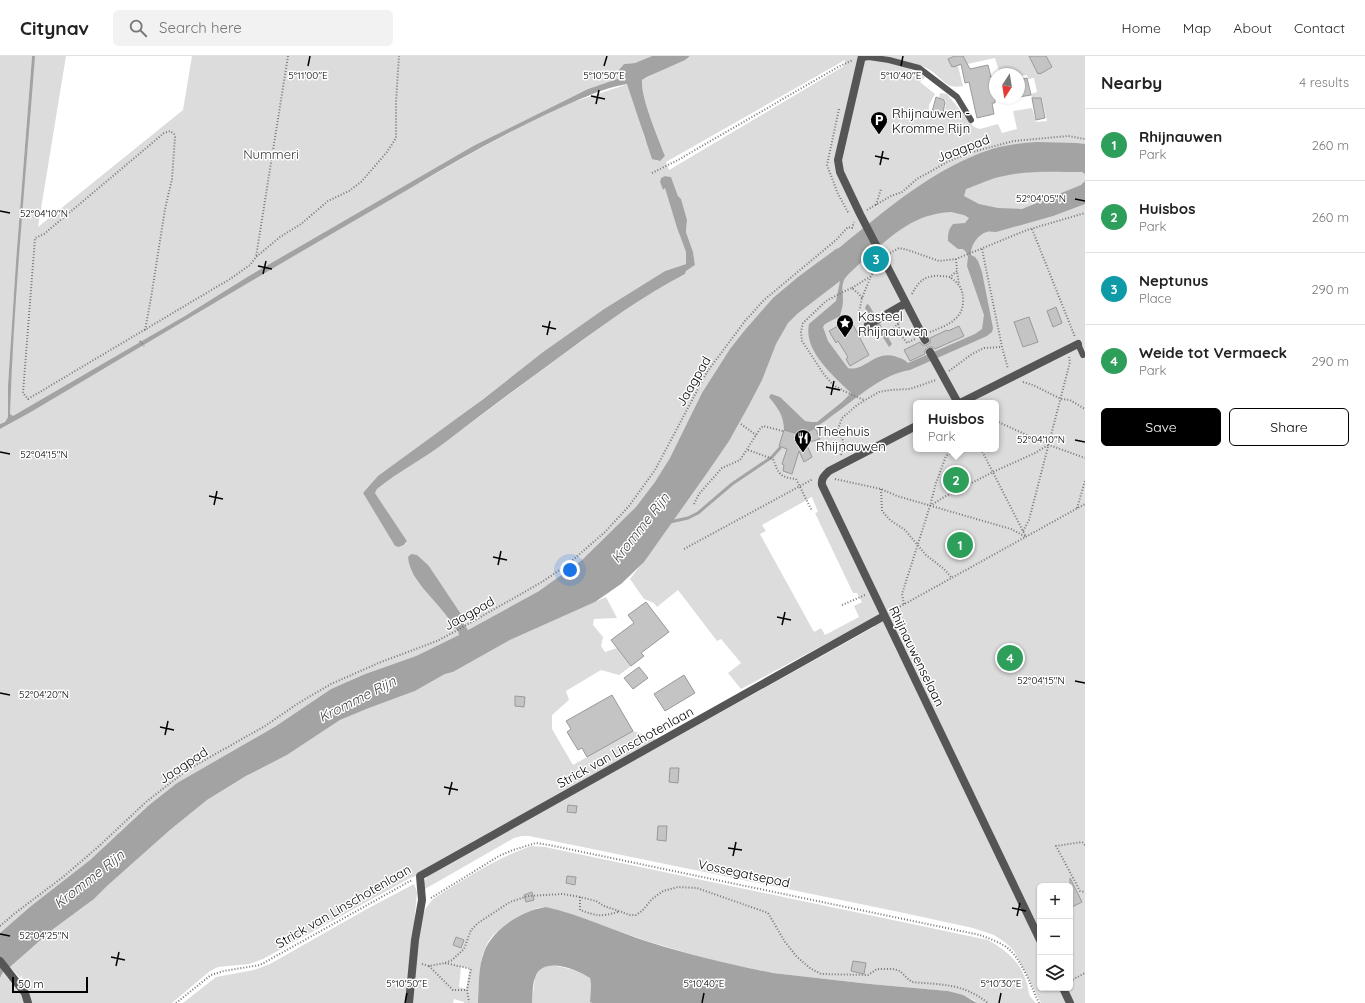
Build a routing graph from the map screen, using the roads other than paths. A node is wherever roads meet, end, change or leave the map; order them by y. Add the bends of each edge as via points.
1 (862, 57) edge
2 (971, 120) dead end
3 (906, 304) junction
4 (869, 325) dead end
5 (924, 338) road end
6 (1078, 344) joint
7 (931, 352) dead end
8 (1083, 355) dead end
9 (957, 400) edge
10 (965, 400) edge
11 (913, 428) edge
12 (884, 616) junction
13 (1037, 934) edge
14 (0, 961) edge
15 (1064, 991) edge
16 (28, 1003) edge
17 (409, 1003) edge
18 (1070, 1003) edge

1 - 2 lane via 889,60 919,68 957,97
1 - 3 street via 838,160 840,172 859,219
3 - 4 street
3 - 5 street
6 - 8 lane
6 - 10 street
7 - 9 street
11 - 12 street, Rhijnauwenselaan via 829,471 822,481
12 - 13 street, Rhijnauwenselaan
12 - 17 street, Strick van Linschotenlaan via 420,876 422,900
14 - 16 street via 25,993
15 - 18 street

